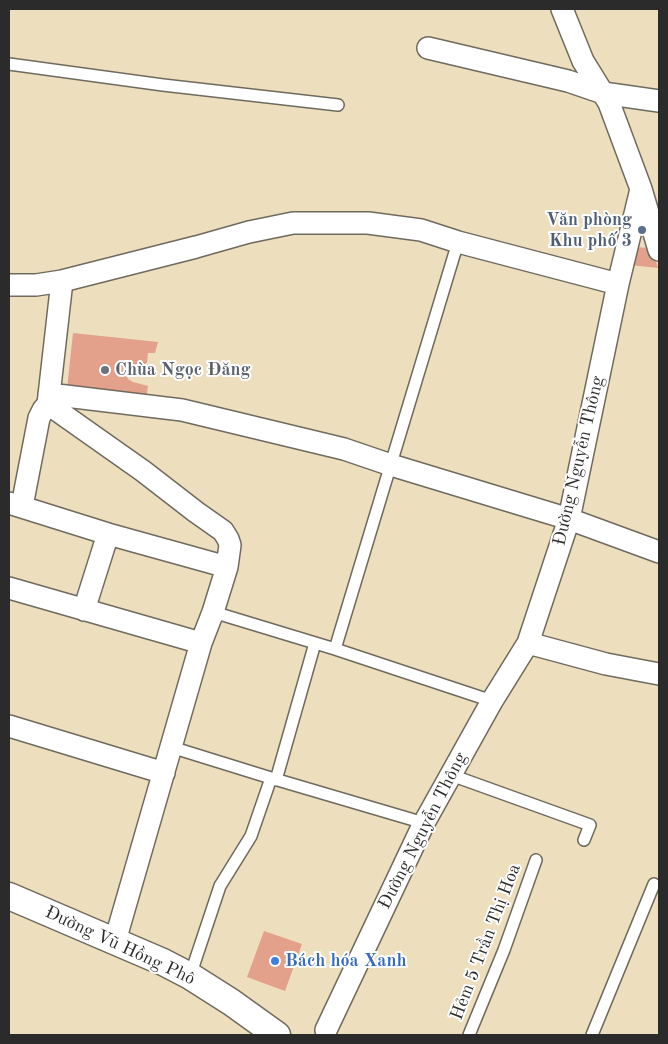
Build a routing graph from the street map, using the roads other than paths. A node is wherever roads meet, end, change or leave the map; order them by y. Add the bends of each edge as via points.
1 (562, 9) edge
2 (428, 48) dead end
3 (9, 64) edge
4 (603, 93) junction
5 (659, 101) edge
6 (338, 104) dead end
7 (641, 189) junction
8 (657, 238) edge
9 (458, 242) junction
10 (62, 281) junction
11 (618, 284) junction
12 (9, 285) edge
13 (48, 399) junction
14 (391, 465) junction
15 (15, 504) edge
16 (569, 519) junction
17 (108, 534) junction
18 (659, 552) edge
19 (227, 567) junction
20 (9, 588) edge
21 (84, 610) junction
22 (213, 612) junction
23 (201, 643) junction
24 (315, 643) junction
25 (528, 643) junction
26 (335, 650) junction
27 (659, 674) edge
28 (492, 701) junction
29 (9, 726) edge
30 (171, 747) junction
31 (164, 772) junction
32 (451, 775) junction
33 (273, 779) junction
34 (424, 823) junction
35 (584, 840) dead end
36 (536, 860) dead end
37 (654, 884) dead end
38 (9, 896) edge
39 (115, 941) junction
40 (190, 976) junction
41 (268, 1033) edge
42 (324, 1034) edge
43 (469, 1035) edge
44 (592, 1035) edge

1 - 4 street via 583,61
2 - 4 street via 568,81
3 - 6 lane
4 - 5 street
4 - 7 street
7 - 8 street
7 - 11 street, Đường Nguyễn Thông
9 - 10 street via 421,230 368,223 293,223
9 - 11 street
9 - 14 lane
10 - 12 street
10 - 13 street
11 - 16 street, Đường Nguyễn Thông
13 - 14 street via 182,410 344,449
13 - 15 street via 39,418
13 - 19 street via 223,530 230,545
14 - 16 street
14 - 26 lane
15 - 17 street
16 - 18 street
16 - 25 street, Đường Nguyễn Thông
17 - 19 street
17 - 21 street
19 - 22 street
20 - 21 street
21 - 23 street
22 - 23 street
22 - 24 lane
23 - 30 street
24 - 26 lane
24 - 33 lane
25 - 27 street
25 - 28 street, Đường Nguyễn Thông
26 - 28 lane
28 - 32 street, Đường Nguyễn Thông
29 - 31 street
30 - 31 street
30 - 33 lane
31 - 39 street
32 - 34 street, Đường Nguyễn Thông
32 - 35 lane via 590,825
33 - 34 lane
33 - 40 lane via 251,836 220,886
34 - 42 street, Đường Nguyễn Thông
36 - 43 lane, Hẻm 5 Trần Thị Hoa
37 - 44 lane
38 - 39 street, Đường Vũ Hồng Phô
39 - 40 street, Đường Vũ Hồng Phô
40 - 41 street, Đường Vũ Hồng Phô via 232,1002

